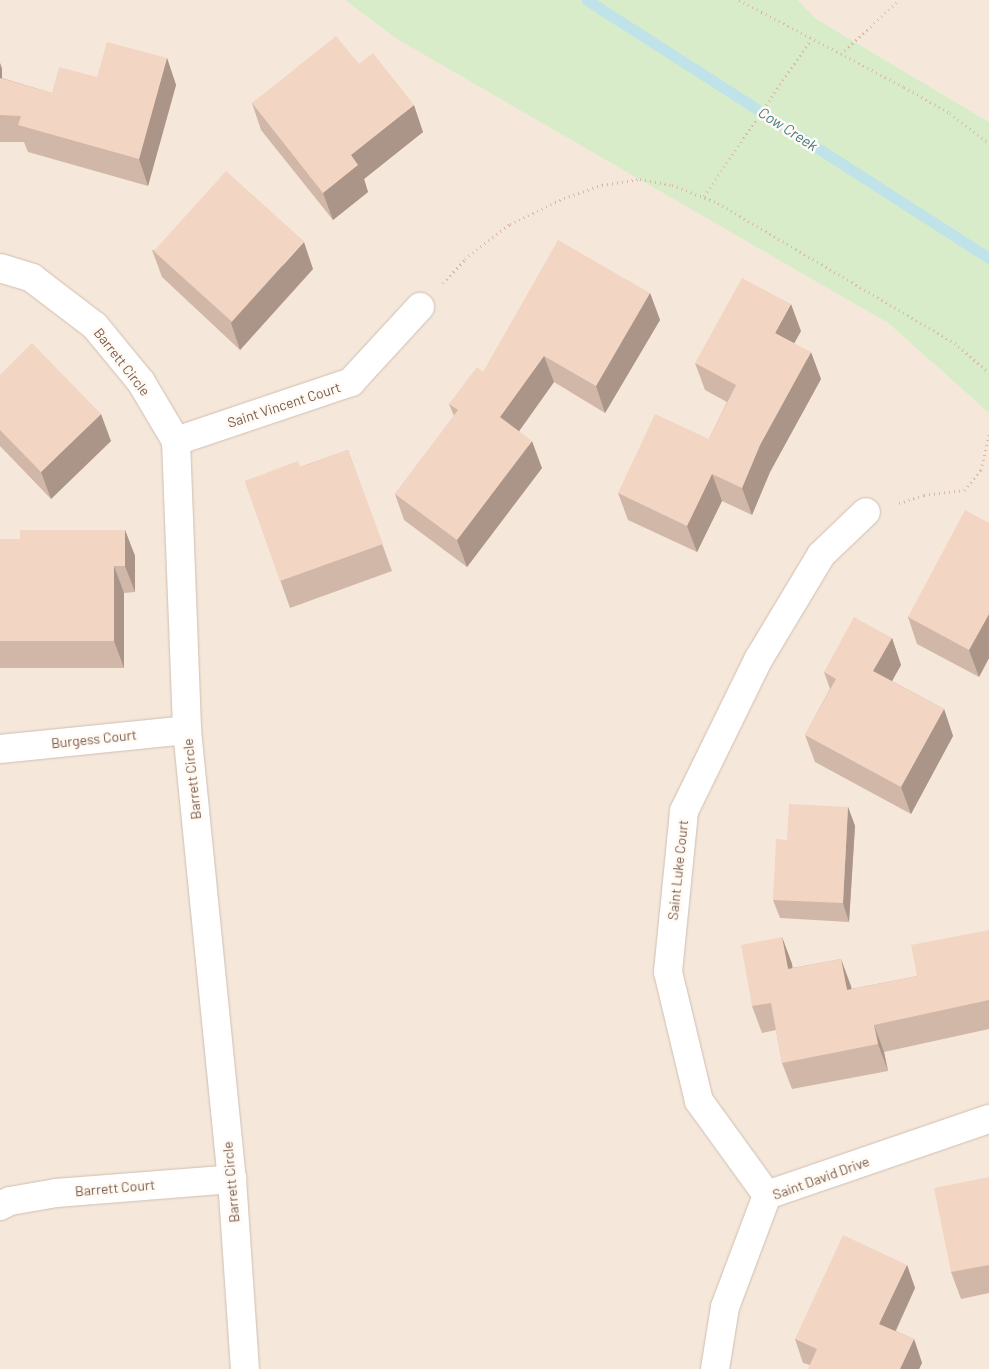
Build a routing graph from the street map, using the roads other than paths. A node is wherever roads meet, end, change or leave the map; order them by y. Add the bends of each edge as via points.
1 (0, 268) edge
2 (420, 306) road end
3 (176, 441) junction
4 (866, 512) road end
5 (187, 730) junction
6 (0, 748) edge
7 (989, 1120) edge
8 (232, 1179) junction
9 (767, 1195) junction
10 (0, 1206) edge
11 (245, 1369) edge
12 (715, 1369) edge

1 - 3 street, Barrett Circle via 32,278 95,326 142,382
2 - 3 street, Saint Vincent Court via 351,382
3 - 5 street, Barrett Circle
4 - 9 street, Saint Luke Court via 816,563 758,660 684,811 668,972 699,1101
5 - 6 street, Burgess Court
5 - 8 street, Barrett Circle
7 - 9 street, Saint David Drive
8 - 10 street, Barrett Court via 56,1193 10,1201
8 - 11 street, Barrett Circle
9 - 12 street, Saint David Drive via 725,1307

